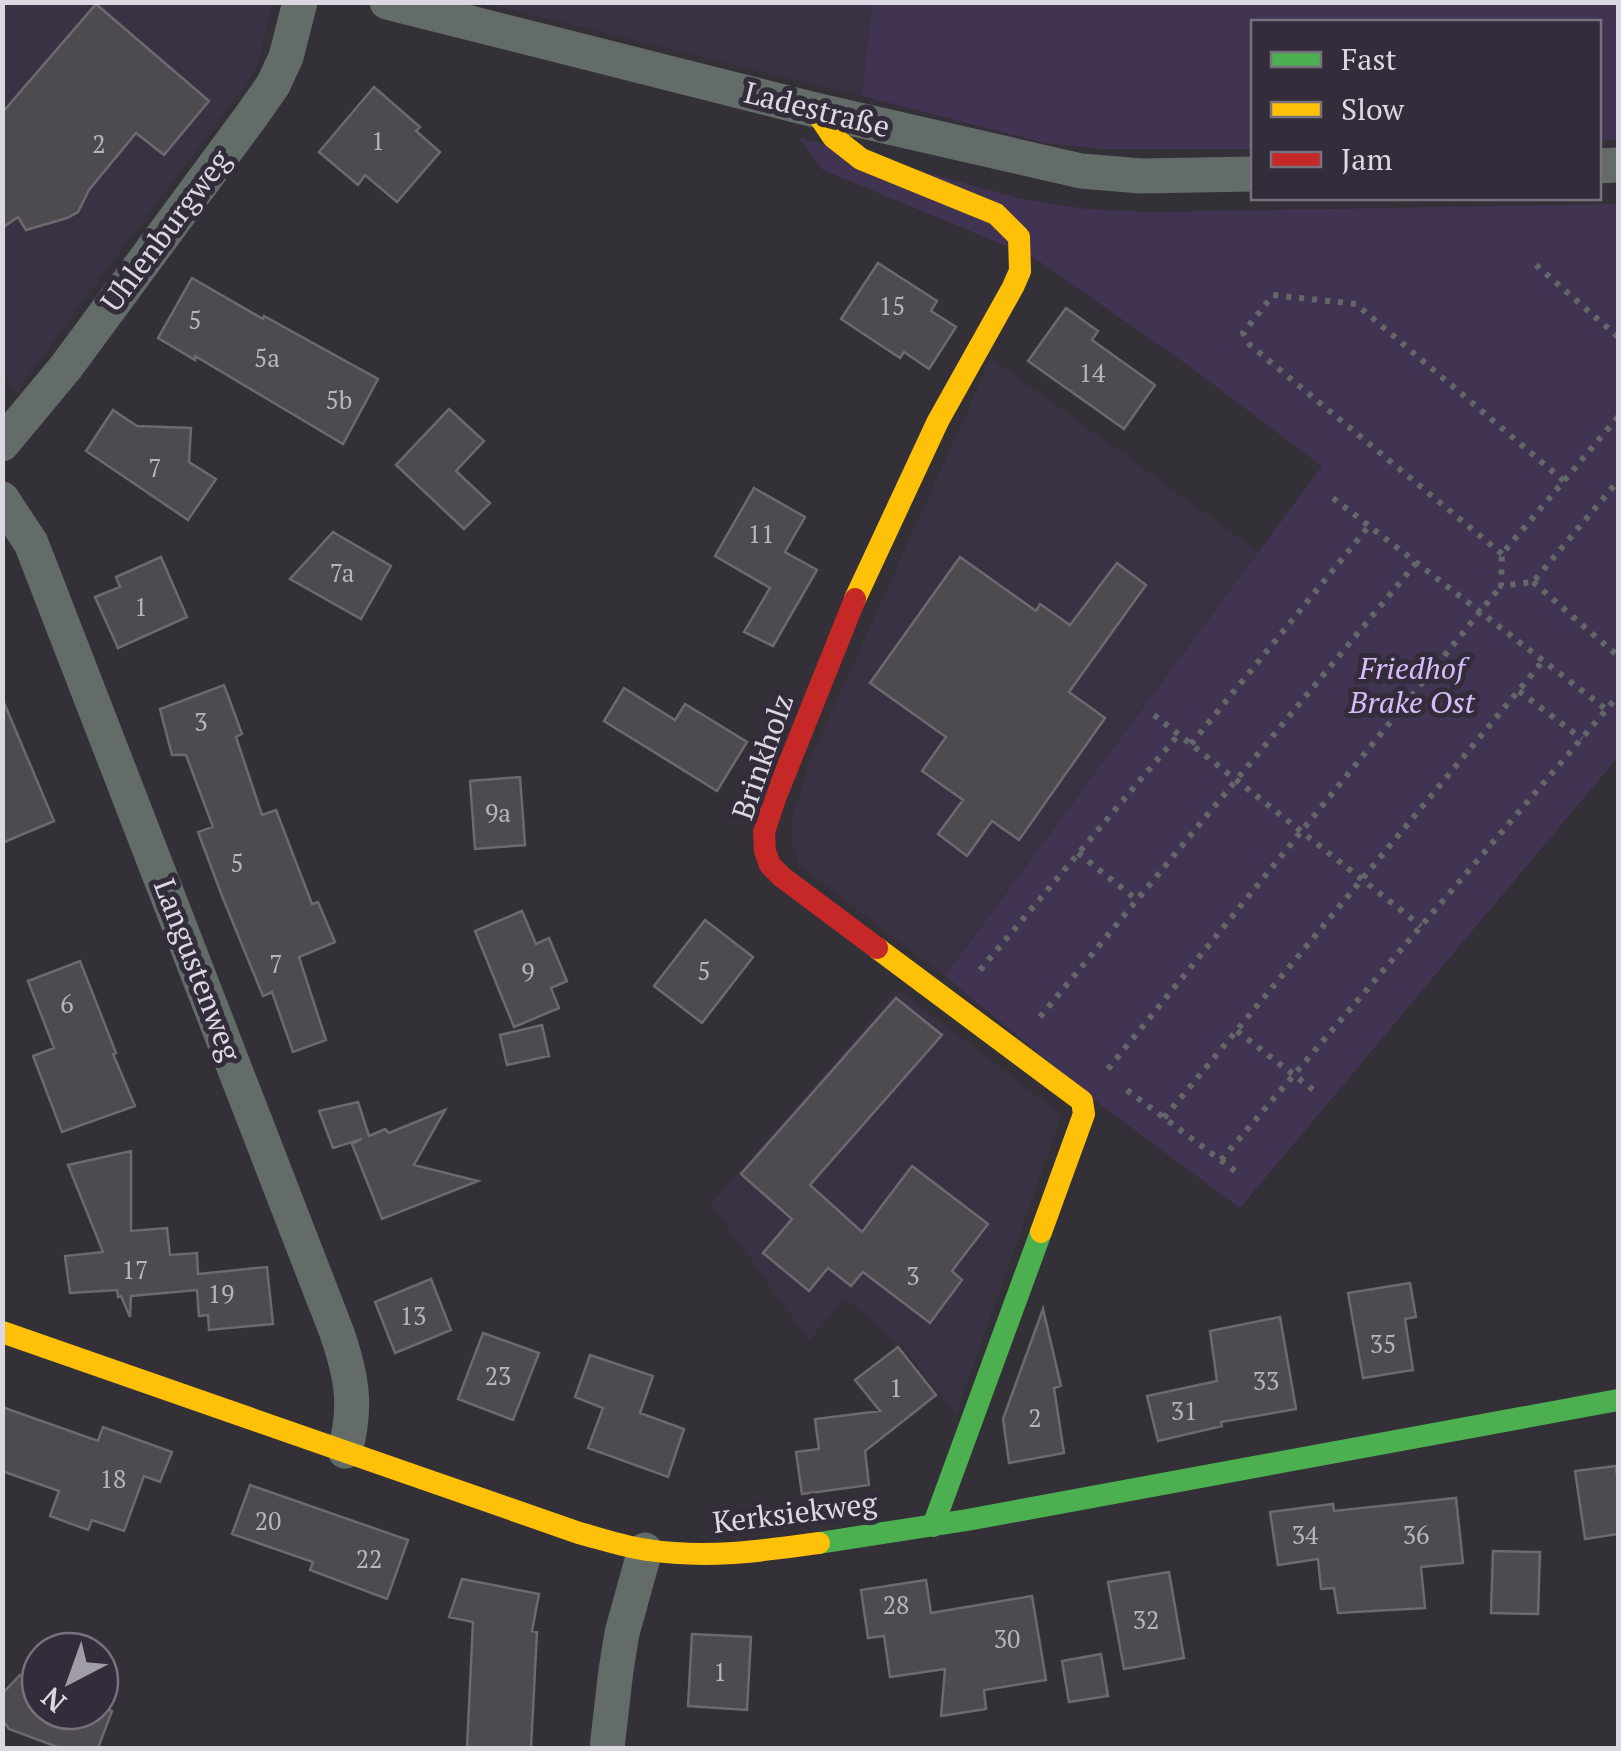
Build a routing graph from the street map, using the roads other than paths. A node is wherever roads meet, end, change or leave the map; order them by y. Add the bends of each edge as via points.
1 (300, 2) edge
2 (387, 2) edge
3 (815, 110) junction
4 (1251, 174) edge
5 (2, 444) edge
6 (2, 498) edge
7 (2, 1332) edge
8 (1618, 1400) edge
9 (345, 1452) junction
10 (933, 1526) junction
11 (645, 1550) junction
12 (607, 1748) edge

1 - 5 street, Uhlenburgweg via 273,85
2 - 3 street, Ladestraße
3 - 4 street, Ladestraße via 1081,171
3 - 10 street, Brinkholz via 861,158 996,214 1019,237 1014,288 938,421 851,608 764,832 770,864 782,877 1082,1101 1084,1114
6 - 9 street, Langustenweg via 30,543 337,1334 353,1394
7 - 9 street, Kerksiekweg
8 - 10 street, Kerksiekweg
9 - 11 street, Kerksiekweg
10 - 11 street, Kerksiekweg via 751,1553
11 - 12 street via 622,1634

